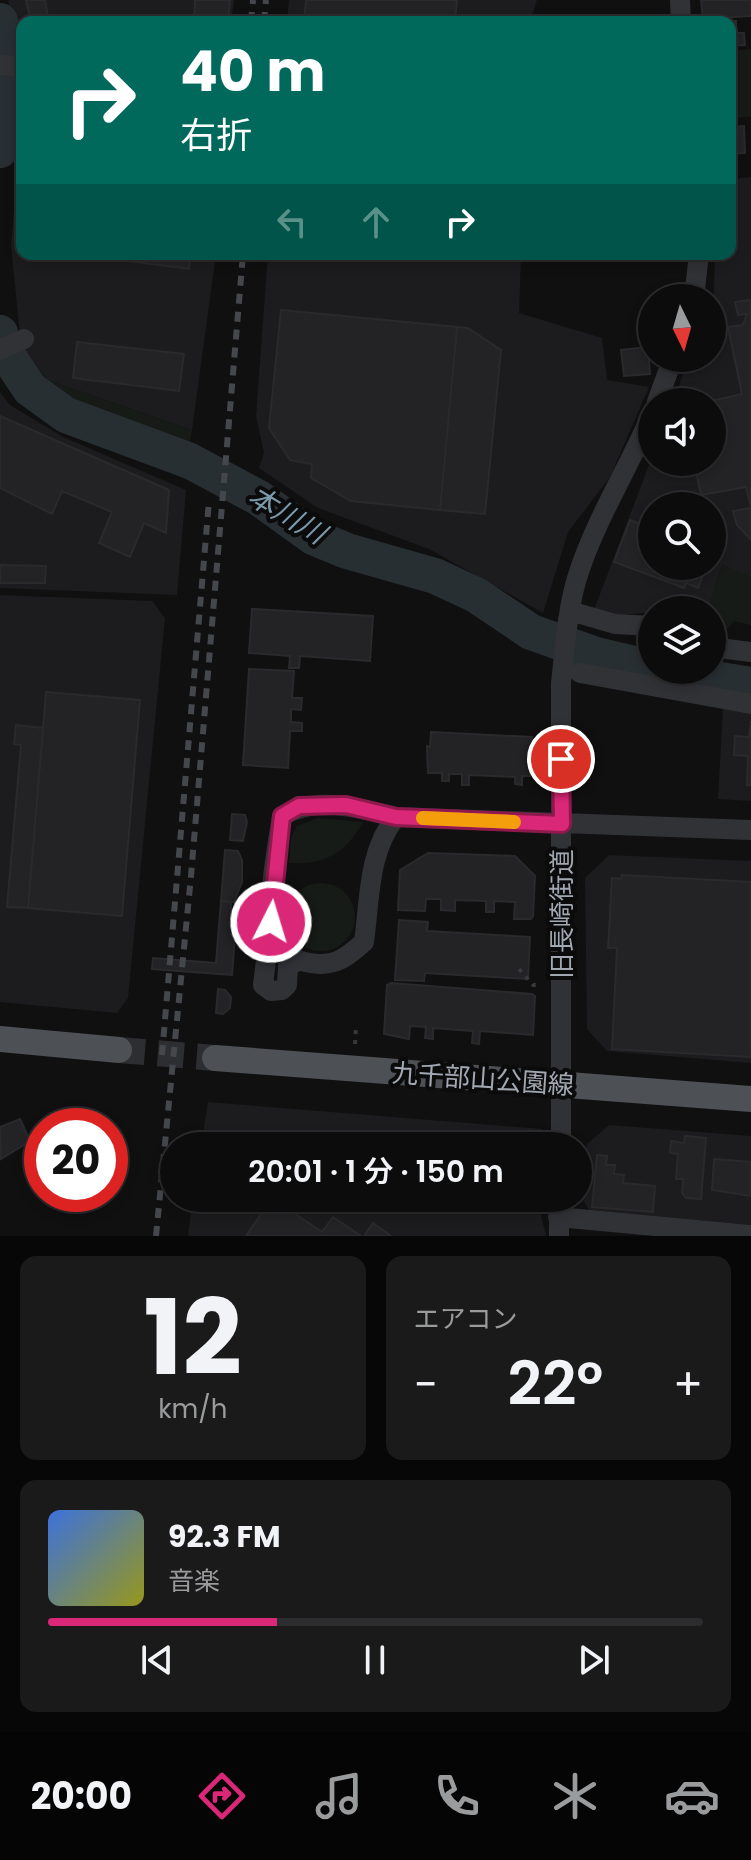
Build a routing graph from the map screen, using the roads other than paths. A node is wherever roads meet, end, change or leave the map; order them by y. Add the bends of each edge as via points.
1 (698, 260) edge
2 (696, 284) edge
3 (24, 339) dead end
4 (0, 350) edge
5 (638, 447) edge
6 (569, 615) junction
7 (638, 625) edge
8 (726, 649) edge
9 (751, 652) edge
10 (570, 678) junction
11 (751, 704) edge
12 (396, 817) junction
13 (562, 824) junction
14 (751, 830) edge
15 (271, 922) junction
16 (298, 961) junction
17 (0, 1039) edge
18 (119, 1050) tunnel mouth
19 (215, 1058) tunnel mouth
20 (563, 1085) junction
21 (751, 1099) edge
22 (561, 1132) edge
23 (559, 1217) edge
24 (751, 1235) edge

1 - 2 street
3 - 4 street
5 - 6 street via 595,530
6 - 7 street
6 - 10 street, 旧長崎街道
8 - 9 street
10 - 11 street
10 - 13 street, 旧長崎街道
12 - 13 street
12 - 15 street via 346,805 299,806 282,816
12 - 16 street via 381,835 374,860 364,942 344,960 325,965
13 - 14 street
13 - 20 street, 旧長崎街道
15 - 16 street via 279,948
15 - 16 street via 263,985 282,990 288,966
17 - 18 main road
19 - 20 main road, 九千部山公園線
20 - 21 main road, 九千部山公園線
20 - 22 street, 旧長崎街道
23 - 24 street

